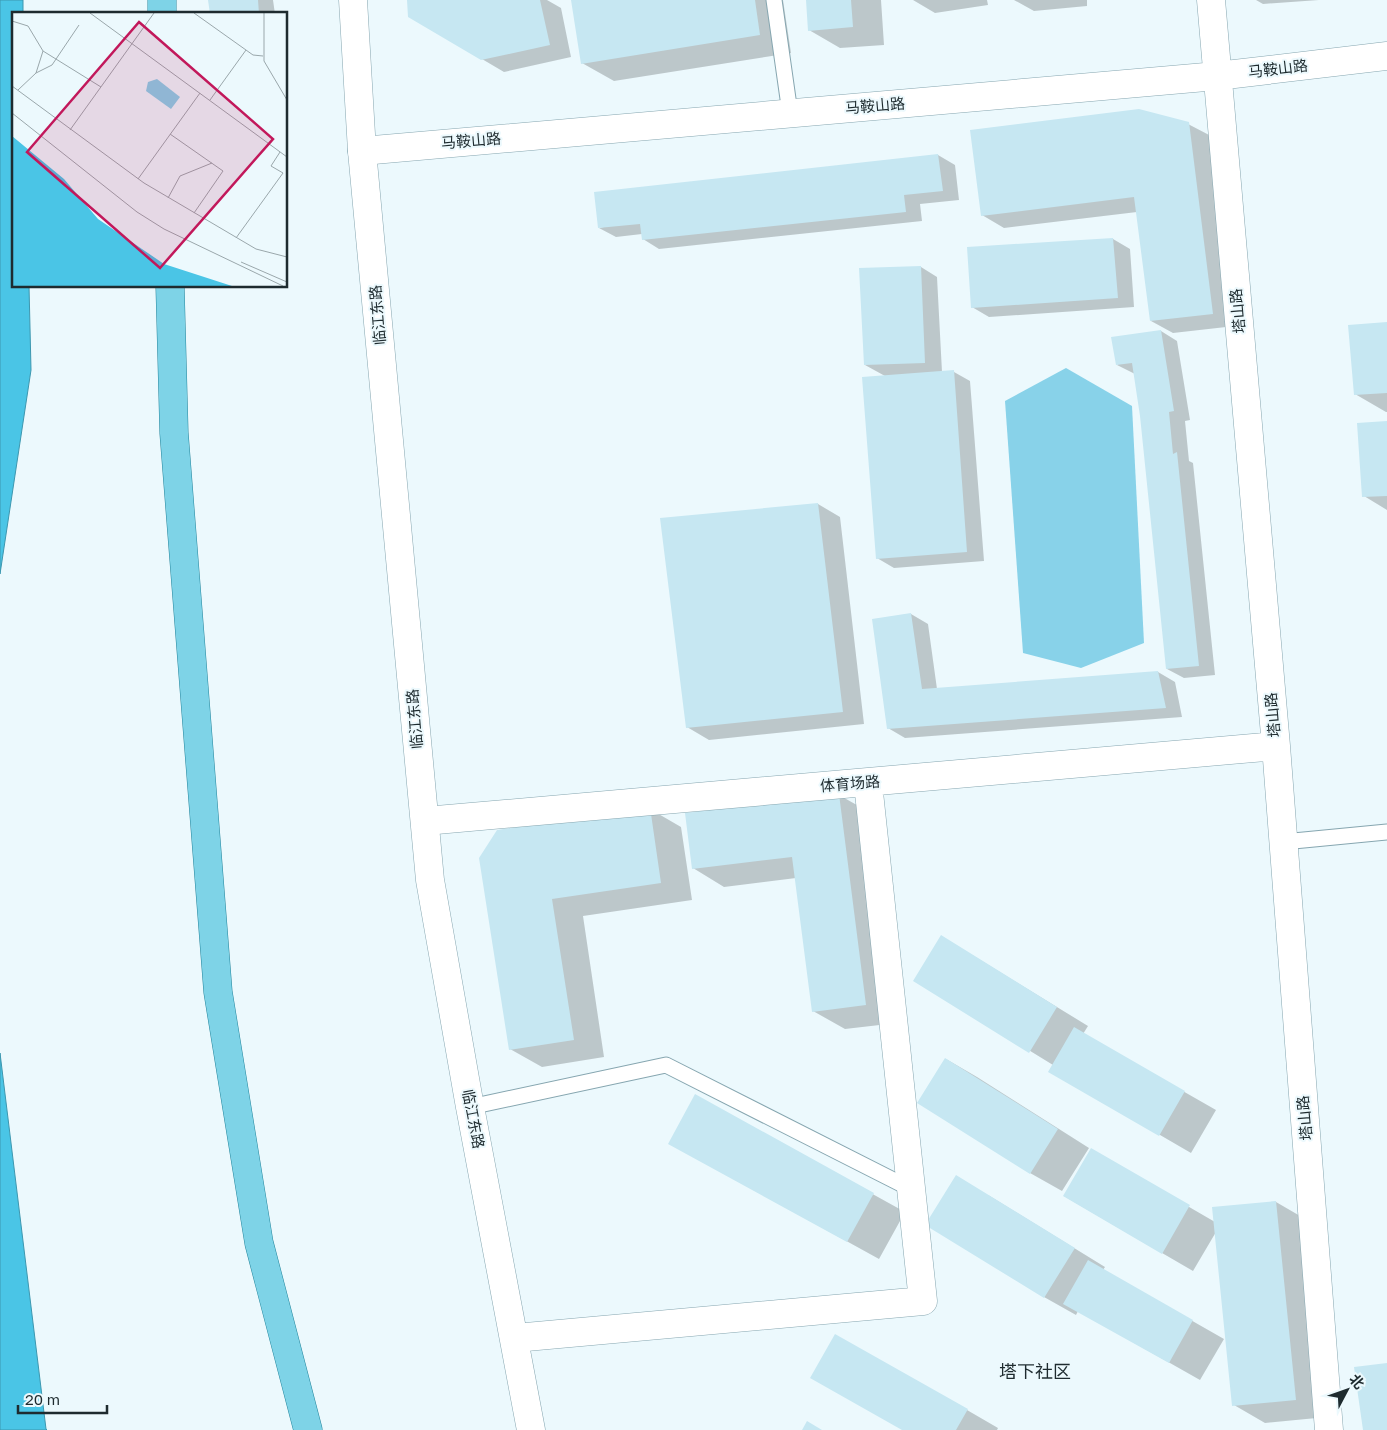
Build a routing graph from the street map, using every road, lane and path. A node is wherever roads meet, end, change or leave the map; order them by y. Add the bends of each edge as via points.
1 (353, 0) edge
2 (774, 0) edge
3 (1211, 0) edge
4 (1387, 56) edge
5 (1217, 76) junction
6 (790, 113) junction
7 (362, 150) junction
8 (170, 288) edge
9 (1276, 746) junction
10 (868, 782) junction
11 (425, 821) junction
12 (1387, 832) edge
13 (1283, 842) junction
14 (470, 1107) junction
15 (911, 1189) junction
16 (514, 1338) junction
17 (308, 1430) edge
18 (532, 1430) edge
19 (1329, 1430) edge

1 - 7 street, 临江东路
2 - 6 lane
3 - 5 street, 塔山路
4 - 5 street, 马鞍山路
5 - 6 street, 马鞍山路
5 - 9 street, 塔山路
6 - 7 street, 马鞍山路
7 - 11 street, 临江东路
8 - 17 main road via 174,433 218,992 259,1243
9 - 10 street, 体育场路
9 - 13 street, 塔山路
10 - 11 street, 体育场路
10 - 15 street
11 - 14 street, 临江东路 via 430,880
12 - 13 lane
13 - 19 street, 塔山路
14 - 15 lane via 666,1065
14 - 16 street, 临江东路
15 - 16 street via 923,1301
16 - 18 street, 临江东路

